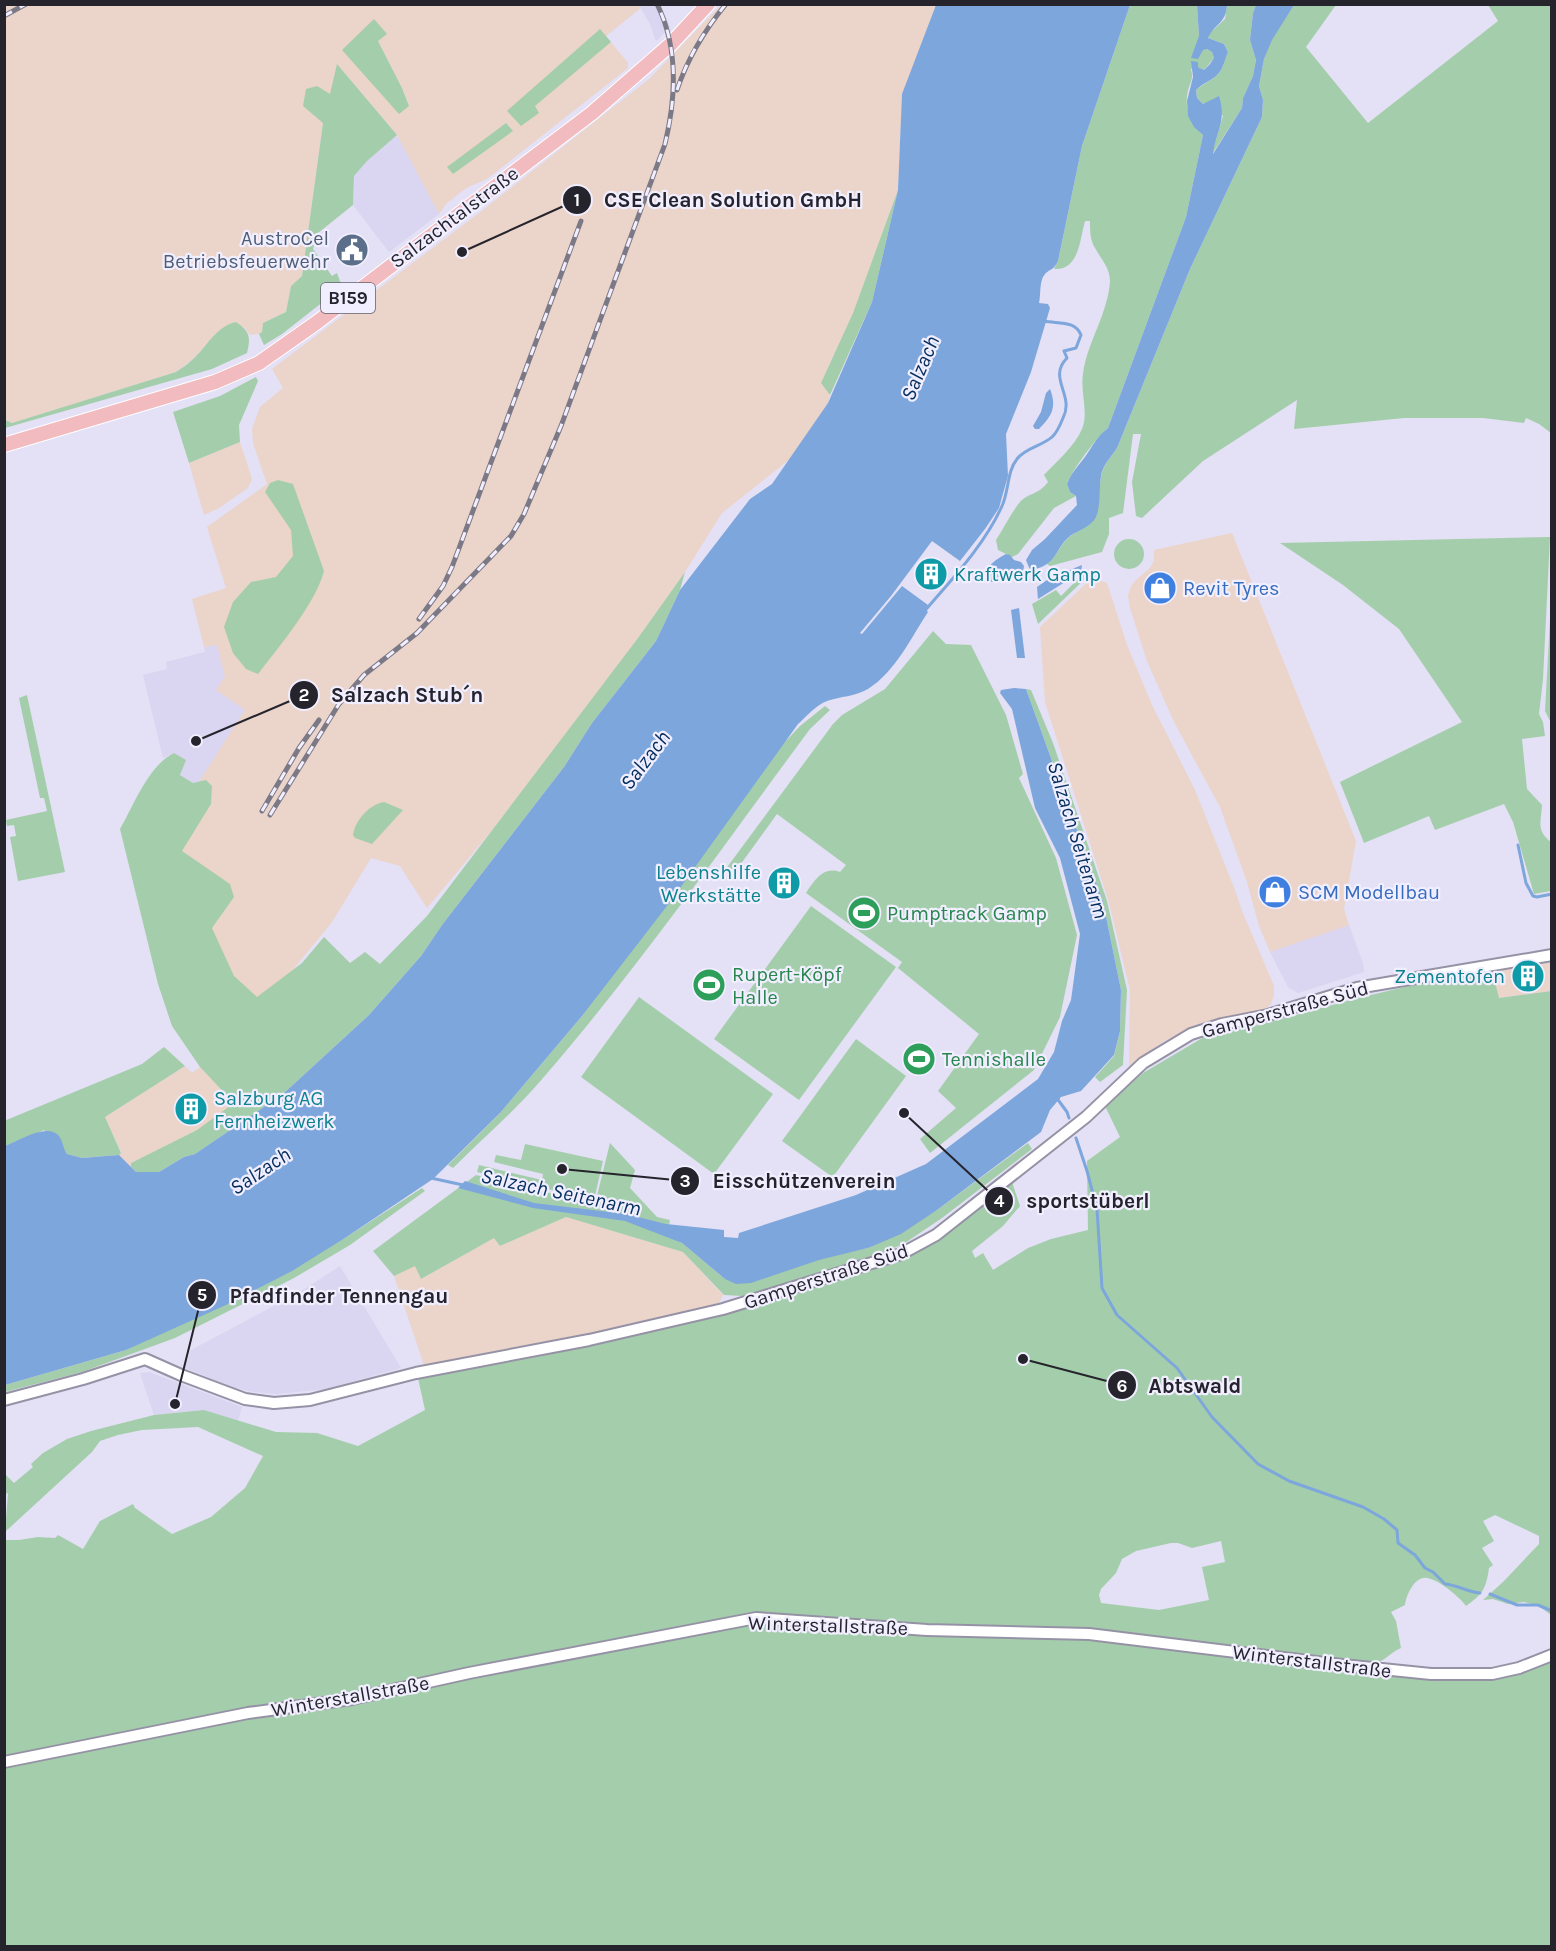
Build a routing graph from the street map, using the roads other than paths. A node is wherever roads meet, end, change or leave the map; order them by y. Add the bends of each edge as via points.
1 (708, 4) edge
2 (4, 445) edge
3 (1551, 955) edge
4 (4, 1400) edge
5 (1551, 1654) edge
6 (4, 1762) edge

1 - 2 main road, Salzachtalstraße / B159 via 666,49 592,113 259,363 215,382
3 - 4 street, Gamperstraße Süd via 1357,988 1191,1034 1143,1063 1086,1117 936,1235 902,1254 723,1309 589,1340 416,1373 310,1400 268,1403 245,1399 145,1359
5 - 6 street, Winterstallstraße via 1492,1674 1431,1674 1089,1634 927,1630 756,1618 352,1699 248,1713

